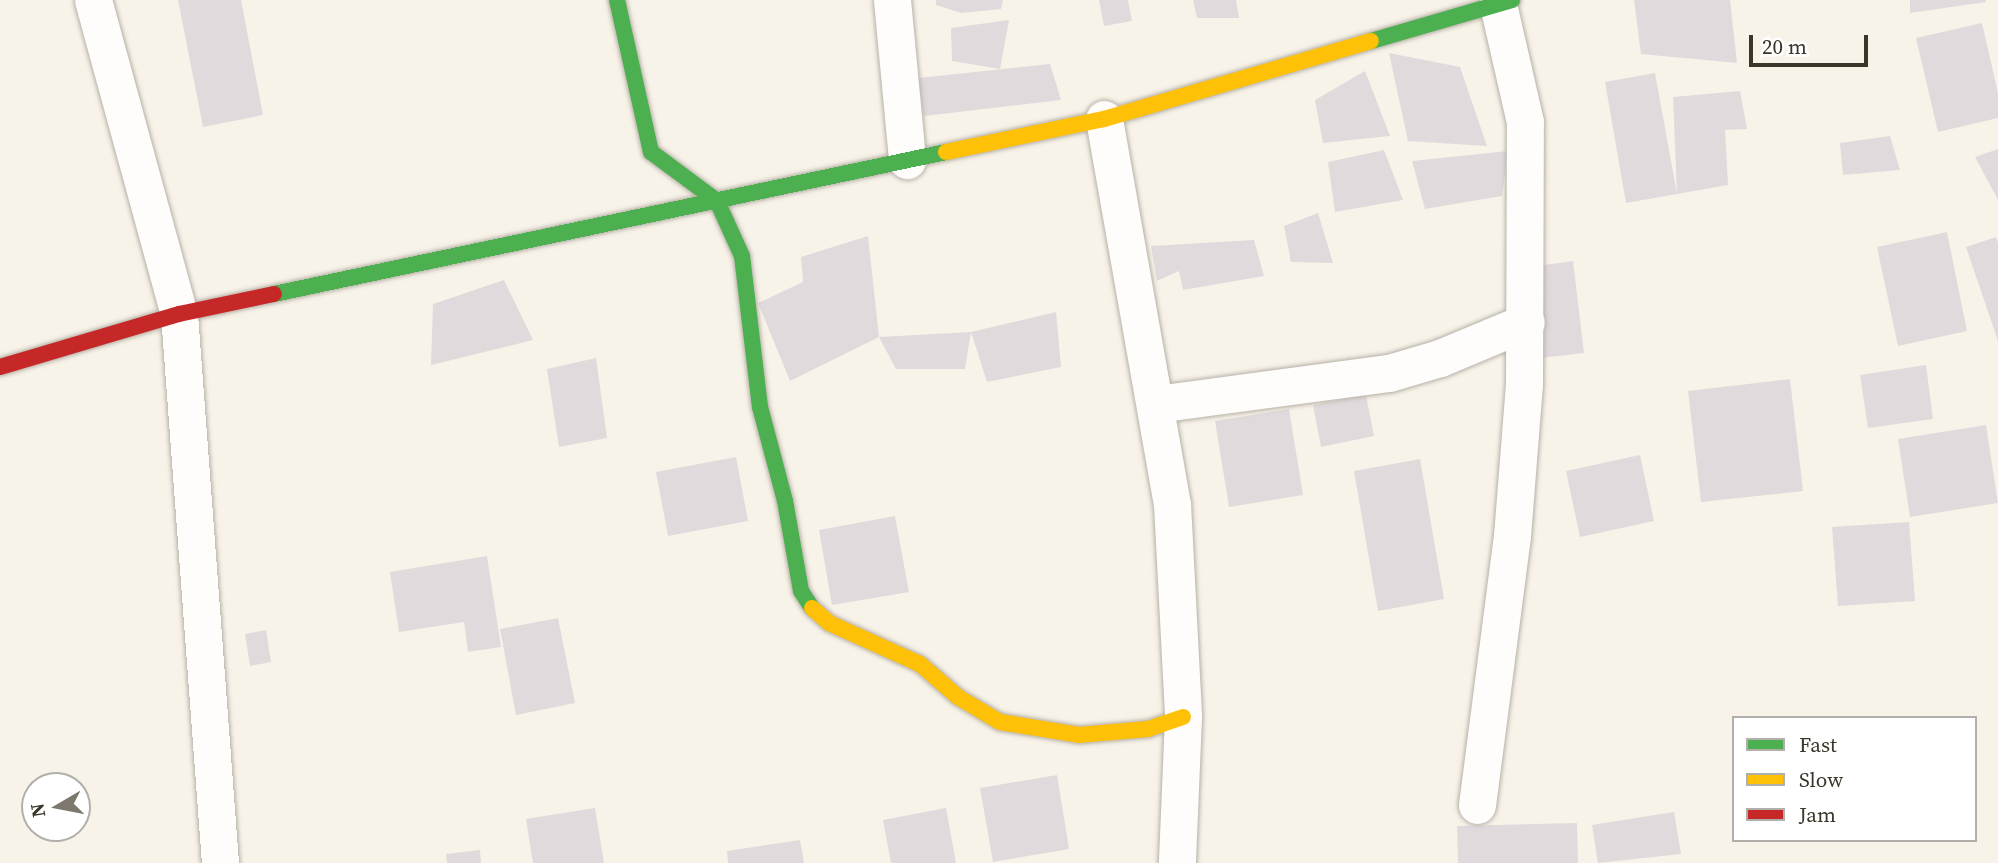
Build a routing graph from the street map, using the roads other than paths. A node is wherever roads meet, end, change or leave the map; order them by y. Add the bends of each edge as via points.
1 (93, 0) edge
2 (617, 0) edge
3 (892, 0) edge
4 (1502, 1) edge
5 (1104, 119) junction
6 (906, 160) junction
7 (717, 201) junction
8 (179, 314) junction
9 (1526, 321) junction
10 (0, 367) edge
11 (1157, 404) junction
12 (1183, 717) junction
13 (1477, 805) dead end
14 (220, 863) edge
15 (1177, 863) edge

1 - 8 street
2 - 7 street via 651,152
3 - 6 street
4 - 5 street
4 - 9 street via 1525,122
5 - 6 street
5 - 11 street
6 - 7 street
7 - 8 street
7 - 12 street via 742,256 761,407 785,500 801,591 814,611 829,623 920,664 958,697 1012,725 1079,735 1148,729
8 - 10 street
8 - 14 street
9 - 11 street via 1440,358 1389,373
9 - 13 street via 1512,536
11 - 12 street via 1172,504
12 - 15 street

